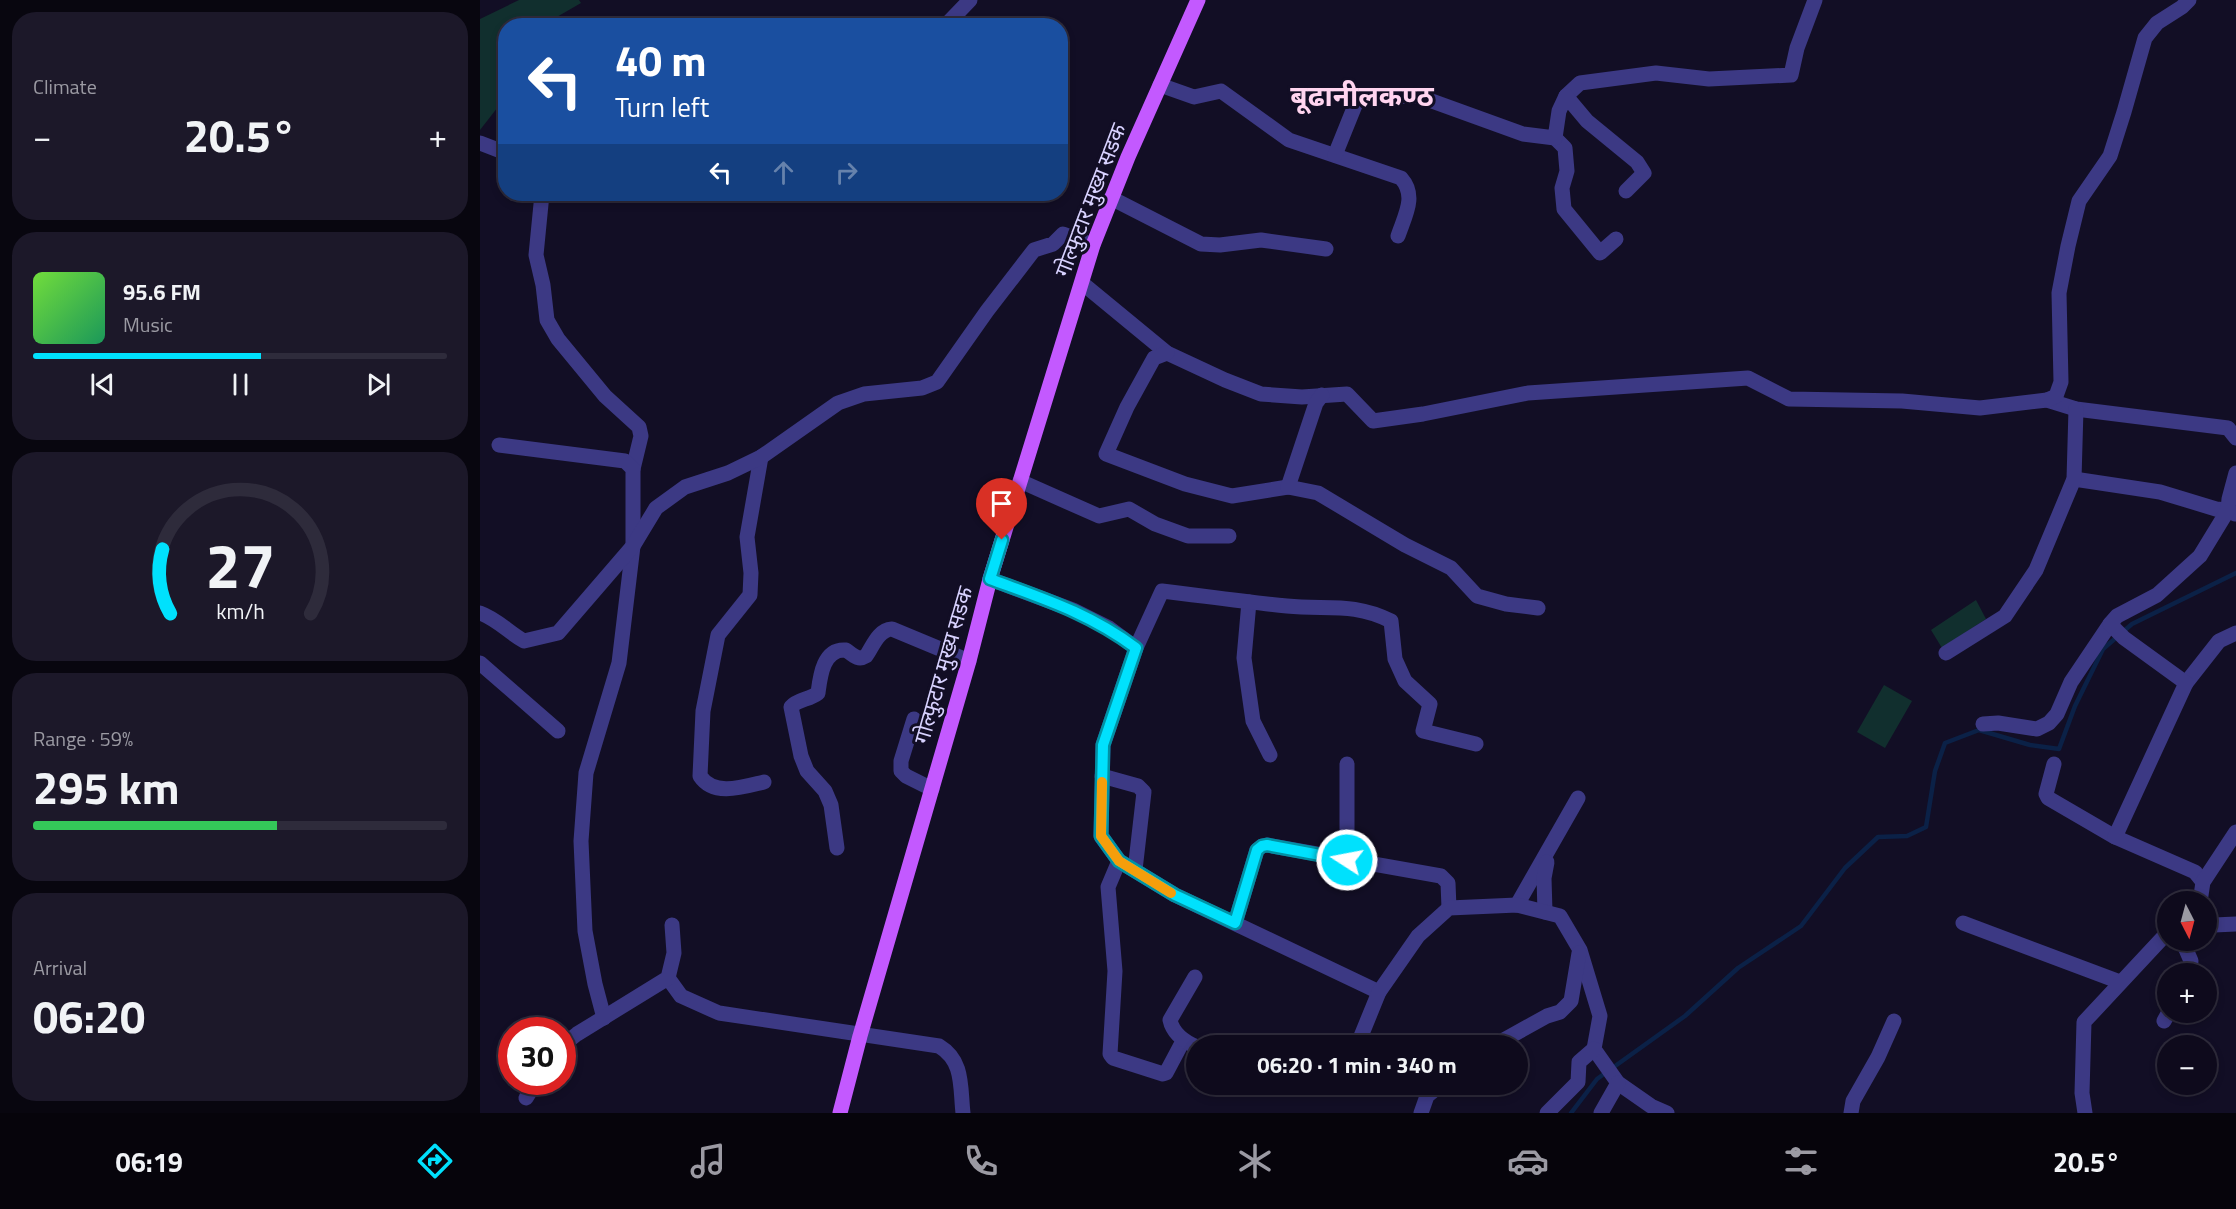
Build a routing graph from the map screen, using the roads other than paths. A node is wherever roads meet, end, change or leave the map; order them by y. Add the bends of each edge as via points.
1 (969, 0) edge
2 (1198, 0) edge
3 (1815, 0) edge
4 (2189, 0) edge
5 (952, 18) edge
6 (1160, 85) junction
7 (1566, 96) junction
8 (1555, 138) junction
9 (480, 143) edge
10 (498, 150) edge
11 (1335, 155) junction
12 (1626, 191) dead end
13 (1112, 198) junction
14 (541, 201) edge
15 (1398, 236) dead end
16 (1616, 240) dead end
17 (1093, 245) junction
18 (1326, 249) dead end
19 (1082, 283) junction
20 (1167, 353) junction
21 (1323, 395) junction
22 (2048, 400) junction
23 (2076, 409) junction
24 (2236, 438) edge
25 (499, 446) dead end
26 (761, 457) junction
27 (633, 469) junction
28 (2236, 473) edge
29 (2074, 479) junction
30 (1020, 481) junction
31 (1288, 488) junction
32 (2232, 512) edge
33 (1229, 536) dead end
34 (633, 546) junction
35 (990, 579) junction
36 (1249, 602) junction
37 (1538, 609) dead end
38 (480, 613) edge
39 (2111, 625) junction
40 (2236, 633) edge
41 (1136, 648) junction
42 (1946, 654) dead end
43 (969, 661) junction
44 (480, 663) edge
45 (2186, 683) junction
46 (914, 719) dead end
47 (1983, 724) dead end
48 (558, 731) dead end
49 (1476, 744) dead end
50 (1270, 755) dead end
51 (1347, 764) dead end
52 (2054, 764) dead end
53 (1102, 776) junction
54 (764, 782) dead end
55 (932, 789) junction
56 (1578, 798) dead end
57 (2236, 832) edge
58 (2115, 837) junction
59 (837, 848) dead end
60 (1548, 850) junction
61 (1347, 860) junction
62 (1119, 861) junction
63 (1135, 870) junction
64 (2203, 882) junction
65 (2202, 891) edge
66 (1517, 905) junction
67 (1449, 908) junction
68 (1545, 912) junction
69 (1235, 923) junction
70 (1963, 923) dead end
71 (2217, 924) edge
72 (2236, 924) edge
73 (672, 925) dead end
74 (2157, 943) edge
75 (1580, 950) junction
76 (1195, 977) dead end
77 (668, 978) junction
78 (2120, 982) junction
79 (1379, 992) junction
80 (604, 1018) junction
81 (1894, 1021) dead end
82 (576, 1035) edge
83 (1361, 1035) edge
84 (1513, 1035) edge
85 (860, 1036) junction
86 (1186, 1040) edge
87 (1186, 1049) edge
88 (1594, 1049) junction
89 (1616, 1081) junction
90 (528, 1095) edge
91 (1428, 1095) edge
92 (526, 1098) dead end
93 (840, 1113) edge
94 (963, 1113) edge
95 (1421, 1113) edge
96 (1547, 1113) edge
97 (1601, 1113) edge
98 (1667, 1113) edge
99 (1851, 1113) edge
100 (2085, 1113) edge

1 - 5 street
2 - 6 main road, गोल्फुटार मुख्य सडक
3 - 7 street via 1791,75 1709,79 1656,73 1580,83
4 - 22 street via 2157,23 2145,38 2110,156 2079,201 2059,293 2061,382 2056,396
6 - 11 street via 1194,97 1221,91 1289,140
6 - 13 main road, गोल्फुटार मुख्य सडक
7 - 8 street
7 - 12 street via 1587,121 1644,172
8 - 11 street via 1523,134 1418,96 1358,98
8 - 16 street via 1565,148 1564,209 1600,253
9 - 10 street
11 - 15 street via 1401,178 1409,186 1410,201
13 - 17 main road, गोल्फुटार मुख्य सडक
13 - 18 street via 1201,244 1261,240
14 - 27 street via 536,255 547,320 605,396 639,427 641,436
17 - 19 main road, गोल्फुटार मुख्य सडक
17 - 26 street via 1063,234 1053,244 1034,250 937,382 922,388 864,394 838,403
19 - 20 street
19 - 30 main road, गोल्फुटार मुख्य सडक
20 - 21 street via 1261,394
20 - 31 street via 1154,358 1106,454 1185,484 1232,496
21 - 22 street via 1347,394 1373,421 1528,393 1748,378 1789,399 1902,401 1980,408
21 - 31 street via 1316,403
22 - 23 street
23 - 24 street via 2228,428
23 - 29 street
25 - 27 street via 625,461
26 - 34 street via 685,487 656,508
26 - 54 street via 747,537 750,595 718,635 703,711 700,776 705,784 718,788 735,789
27 - 34 street
28 - 32 street via 2229,499
29 - 32 street via 2160,492
29 - 42 street via 2036,570 2006,616
30 - 33 street via 1099,516 1129,509 1188,536
30 - 35 main road, गोल्फुटार मुख्य सडक
31 - 37 street via 1318,494 1348,509 1451,568 1477,596
32 - 39 street via 2200,555 2157,595 2118,616
34 - 38 street via 558,633 524,641
34 - 80 street via 619,663 586,773 580,841 585,931
35 - 41 street via 1073,610 1109,628
35 - 43 main road, गोल्फुटार मुख्य सडक
36 - 41 street via 1162,591
36 - 49 street via 1345,607 1372,611 1391,621 1395,659 1405,681 1430,704 1423,731
36 - 50 street via 1244,658 1253,721
39 - 45 street
39 - 47 street via 2071,682 2049,723 2037,729
40 - 45 street via 2219,641
41 - 53 street via 1103,745
43 - 55 main road, गोल्फुटार मुख्य सडक
43 - 59 street via 886,629 866,657 857,658 846,650 834,652 824,664 818,693 792,707 801,756 831,805
44 - 48 street
45 - 58 street
46 - 55 street via 901,771
51 - 61 street
52 - 58 street via 2048,798
53 - 62 street via 1101,836
53 - 63 street via 1137,786 1144,792
55 - 85 main road, गोल्फुटार मुख्य सडक
56 - 60 street
57 - 64 street
58 - 64 street via 2195,872
60 - 66 street
60 - 68 street
61 - 67 street via 1440,876 1448,883
61 - 69 street via 1262,846 1257,850
62 - 63 street
62 - 87 street via 1108,887 1115,972 1110,1054 1163,1074
63 - 69 street via 1175,895
64 - 65 street
66 - 67 street
66 - 68 street
67 - 79 street via 1418,936
68 - 75 street via 1560,915
69 - 79 street
70 - 78 street
71 - 72 street
73 - 77 street via 674,952
74 - 78 street
75 - 84 street via 1570,1001 1560,1012
75 - 88 street via 1600,1016
76 - 86 street via 1170,1020
77 - 80 street
77 - 85 street via 681,996 719,1013
78 - 100 street via 2084,1022
79 - 83 street
80 - 82 street
81 - 99 street via 1853,1101
85 - 93 main road, गोल्फुटार मुख्य सडक
85 - 94 street via 939,1046 951,1053 958,1067
88 - 89 street
88 - 96 street via 1579,1062 1578,1082
89 - 97 street
89 - 98 street
90 - 92 street
91 - 95 street

